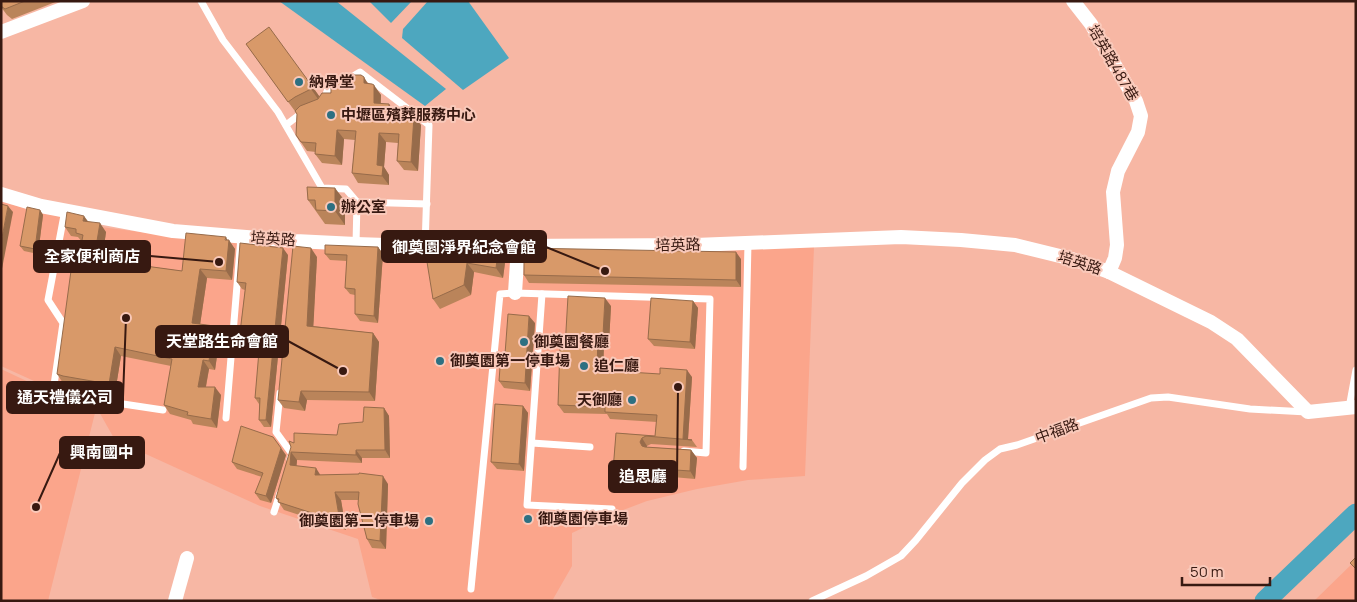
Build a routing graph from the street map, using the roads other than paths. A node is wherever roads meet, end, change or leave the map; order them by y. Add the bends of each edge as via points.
1 (83, 1) edge
2 (201, 1) edge
3 (1073, 1) edge
4 (1, 32) edge
5 (286, 125) junction
6 (1, 194) edge
7 (358, 202) junction
8 (427, 204) junction
9 (65, 210) junction
10 (241, 237) junction
11 (748, 243) junction
12 (356, 244) junction
13 (518, 246) junction
14 (425, 247) junction
15 (1109, 272) junction
16 (515, 293) junction
17 (542, 294) junction
18 (1356, 370) edge
19 (280, 384) edge
20 (1352, 407) edge
21 (163, 410) edge
22 (1308, 412) junction
23 (226, 418) dead end
24 (532, 443) junction
25 (590, 447) dead end
26 (679, 451) edge
27 (743, 467) dead end
28 (287, 470) edge
29 (282, 487) edge
30 (612, 509) dead end
31 (274, 512) dead end
32 (187, 558) dead end
33 (471, 588) dead end
34 (175, 601) edge
35 (812, 601) edge

1 - 4 street
2 - 5 lane via 223,40
3 - 15 street, 培英路487巷 via 1091,24 1136,101 1140,116 1138,132 1118,171 1113,192 1117,245
5 - 7 lane via 322,188 346,189
5 - 8 lane via 322,103 328,89 360,72 429,125
6 - 9 street, 培英路
7 - 8 lane
7 - 12 lane
8 - 14 lane
9 - 10 street, 培英路 via 173,231
9 - 21 lane via 48,300 63,323 54,385 90,399
10 - 12 street, 培英路 via 294,245
10 - 23 lane
11 - 13 street, 培英路
11 - 15 street, 培英路 via 901,237 960,240 1015,245 1072,258
11 - 27 lane
12 - 14 street, 培英路
13 - 14 street, 培英路
13 - 16 street
15 - 22 street, 培英路 via 1211,322 1237,339
16 - 17 lane
16 - 33 lane via 500,294
17 - 24 lane
17 - 26 lane via 710,299 706,453
18 - 20 lane
19 - 28 lane via 276,432 292,454
20 - 22 street, 中福路
22 - 35 lane, 中福路 via 1151,398 1000,450 962,483 901,556
24 - 25 lane
24 - 30 lane via 527,505
29 - 31 lane
32 - 34 street

